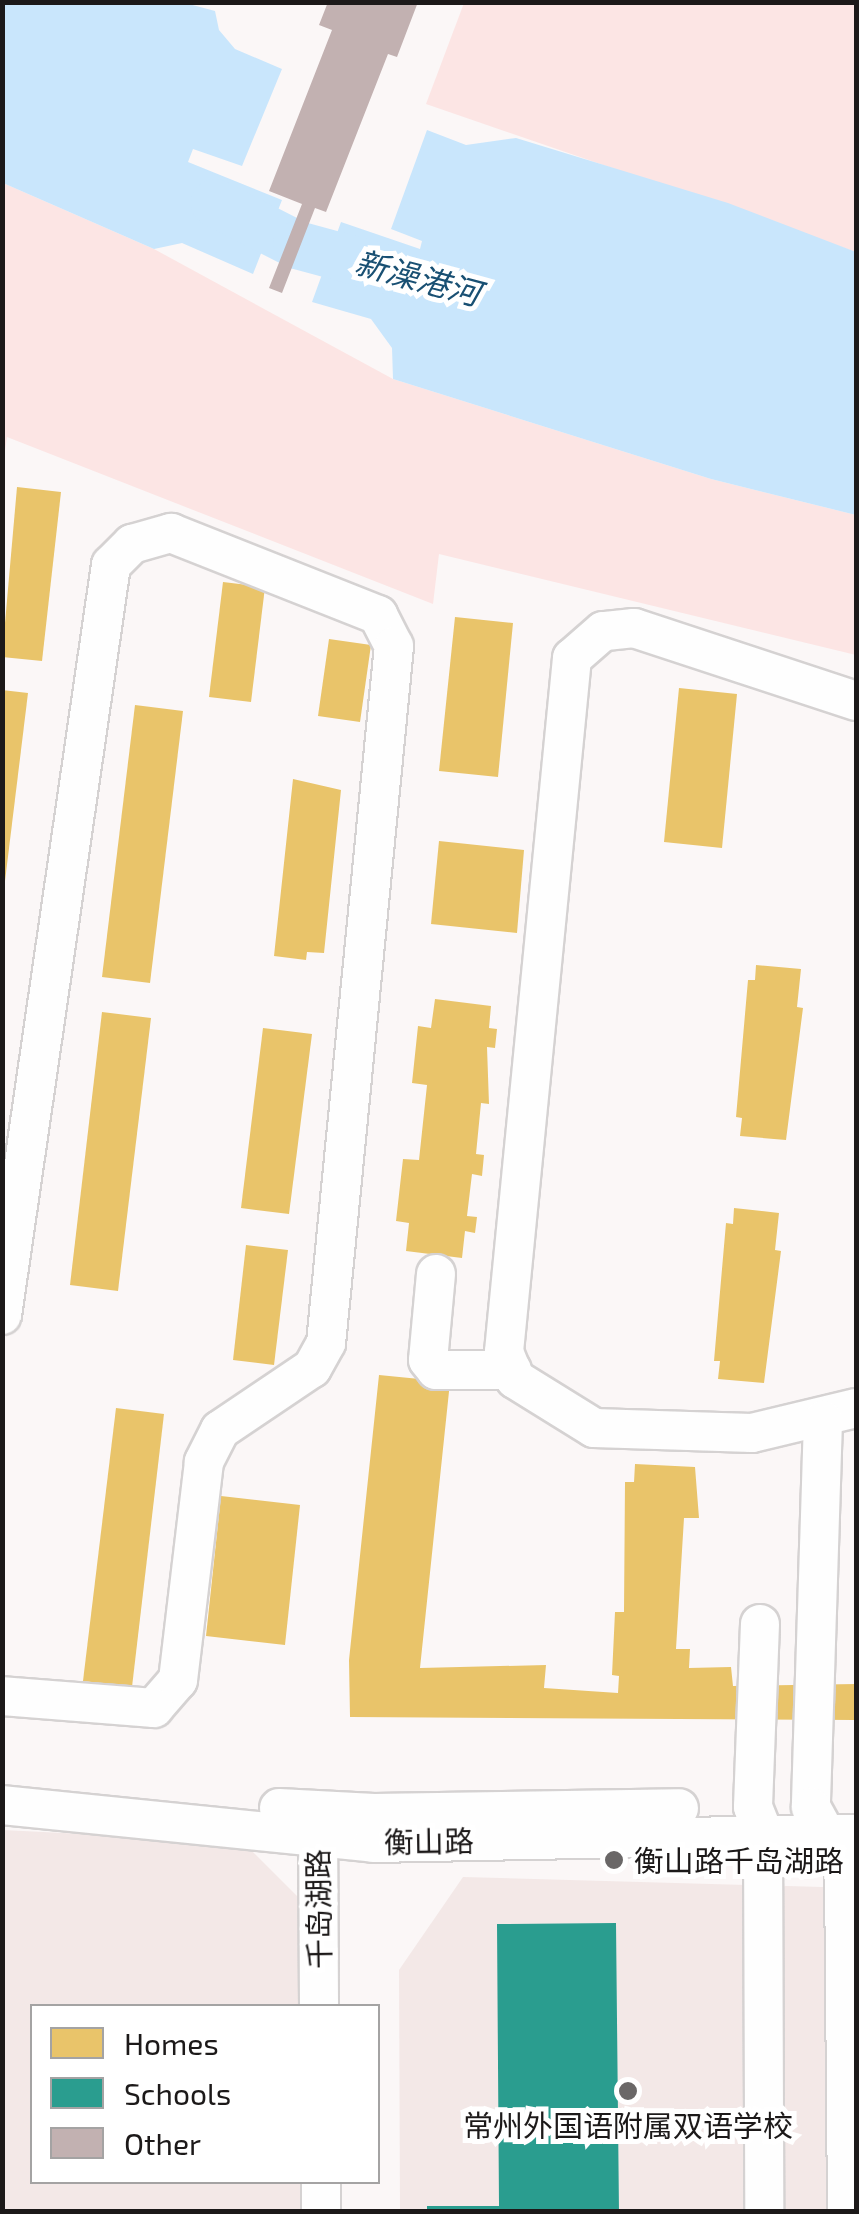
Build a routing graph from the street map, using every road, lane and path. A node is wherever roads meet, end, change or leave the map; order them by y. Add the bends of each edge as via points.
1 (856, 701) edge
2 (8, 1236) edge
3 (436, 1274) dead end
4 (2, 1315) edge
5 (512, 1370) junction
6 (840, 1414) edge
7 (760, 1624) dead end
8 (2, 1696) edge
9 (2, 1780) edge
10 (2, 1805) edge
11 (856, 1810) edge
12 (758, 1820) junction
13 (318, 1824) junction
14 (830, 1824) edge
15 (319, 2004) edge
16 (321, 2184) edge
17 (321, 2212) edge
18 (764, 2212) edge
19 (847, 2212) edge

1 - 5 street via 634,628 603,631 572,658 504,1352
2 - 4 street
2 - 8 street via 111,565 132,544 171,533 378,615 394,646 326,1342 312,1368 220,1430 204,1462 178,1680 154,1708
3 - 5 street via 428,1360 436,1370
5 - 6 street via 515,1379 594,1428 752,1433
6 - 14 street
7 - 12 street
9 - 13 street, 衡山路
10 - 13 street, 衡山路
11 - 14 street, 衡山路
12 - 13 street, 衡山路 via 373,1843
12 - 14 street, 衡山路
12 - 18 street
13 - 15 street, 千岛湖路
14 - 19 street via 844,1867
16 - 17 street

